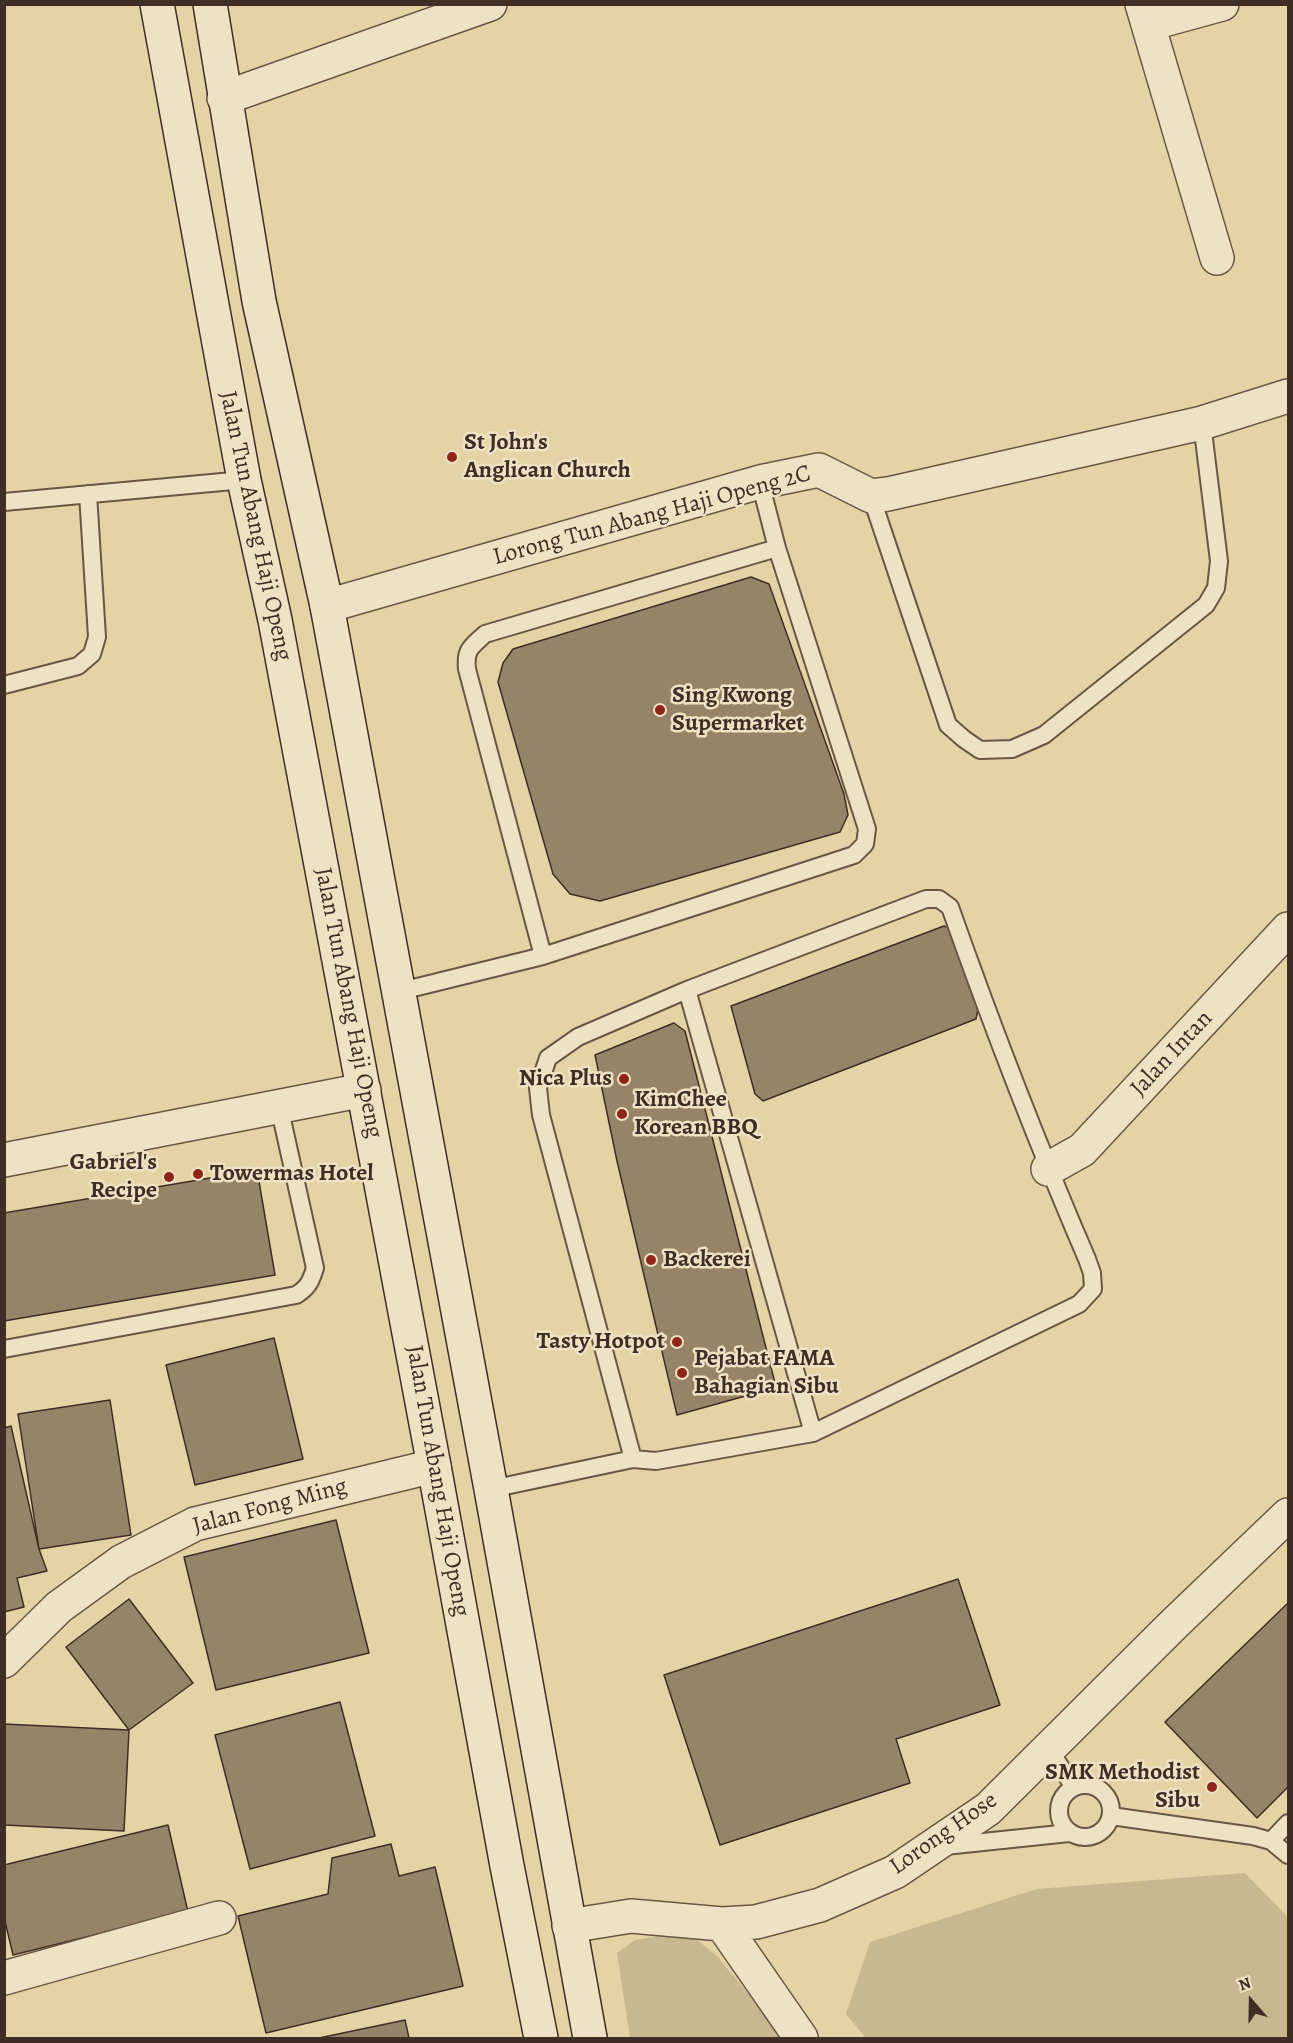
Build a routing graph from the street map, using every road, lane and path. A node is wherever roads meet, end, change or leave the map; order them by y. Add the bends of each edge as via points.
1 (157, 4) edge
2 (210, 4) edge
3 (490, 4) edge
4 (1222, 4) edge
5 (1145, 14) edge
6 (224, 98) junction
7 (1217, 258) dead end
8 (1288, 396) edge
9 (1202, 423) junction
10 (244, 480) junction
11 (760, 482) junction
12 (88, 494) junction
13 (871, 496) junction
14 (4, 502) edge
15 (777, 548) junction
16 (327, 606) junction
17 (4, 685) edge
18 (1288, 930) edge
19 (543, 956) junction
20 (687, 990) junction
21 (397, 992) junction
22 (364, 1090) junction
23 (279, 1106) junction
24 (4, 1160) edge
25 (1048, 1169) junction
26 (4, 1349) edge
27 (813, 1433) junction
28 (633, 1459) junction
29 (434, 1466) junction
30 (491, 1489) junction
31 (1288, 1515) edge
32 (4, 1661) edge
33 (1048, 1748) junction
34 (1074, 1787) junction
35 (1111, 1816) junction
36 (1288, 1823) edge
37 (1069, 1833) junction
38 (1270, 1841) junction
39 (930, 1848) junction
40 (1288, 1855) edge
41 (219, 1918) dead end
42 (722, 1924) junction
43 (569, 1926) junction
44 (4, 1978) edge
45 (541, 2038) edge
46 (590, 2038) edge
47 (801, 2038) edge

1 - 10 main road, Jalan Tun Abang Haji Openg
2 - 6 main road, Jalan Tun Abang Haji Openg
3 - 6 main road
4 - 5 main road
5 - 7 main road
6 - 16 main road, Jalan Tun Abang Haji Openg via 259,301
8 - 9 main road
9 - 13 main road
9 - 13 lane via 1219,561 1216,588 1206,605 1044,735 1012,749 980,750 948,724
10 - 12 lane
10 - 22 main road, Jalan Tun Abang Haji Openg via 275,620
11 - 13 main road, Lorong Tun Abang Haji Openg 2C via 819,470
11 - 15 lane
11 - 16 main road, Lorong Tun Abang Haji Openg 2C
12 - 14 lane
12 - 17 lane via 97,637 92,654 78,666
15 - 19 lane via 485,634 466,655
15 - 19 lane via 867,829 865,844 854,855
16 - 21 main road, Jalan Tun Abang Haji Openg
18 - 25 main road, Jalan Intan via 1082,1150
19 - 21 lane
20 - 25 lane via 926,899 939,899 950,907
20 - 27 lane
20 - 28 lane via 578,1037 548,1058 538,1088 541,1115
21 - 30 main road, Jalan Tun Abang Haji Openg
22 - 23 main road
22 - 29 main road, Jalan Tun Abang Haji Openg
23 - 24 main road
23 - 26 lane via 315,1268 304,1290 296,1295
25 - 27 lane via 1092,1273 1093,1289 1087,1298
27 - 28 lane via 656,1461
28 - 30 lane
29 - 32 main road, Jalan Fong Ming via 195,1524 121,1562 59,1607
29 - 45 main road, Jalan Tun Abang Haji Openg
30 - 43 main road, Jalan Tun Abang Haji Openg
31 - 33 main road, Lorong Hose
33 - 34 lane
33 - 39 main road, Lorong Hose via 988,1809
34 - 35 lane via 1099,1789 1109,1801
34 - 37 lane via 1066,1792 1058,1809
35 - 37 lane via 1095,1836
35 - 38 lane
36 - 38 lane
37 - 39 lane
38 - 40 lane
39 - 42 main road, Lorong Hose via 895,1872 820,1905 756,1922
41 - 44 main road
42 - 43 main road, Lorong Hose via 631,1916
42 - 47 main road
43 - 46 main road, Jalan Tun Abang Haji Openg

